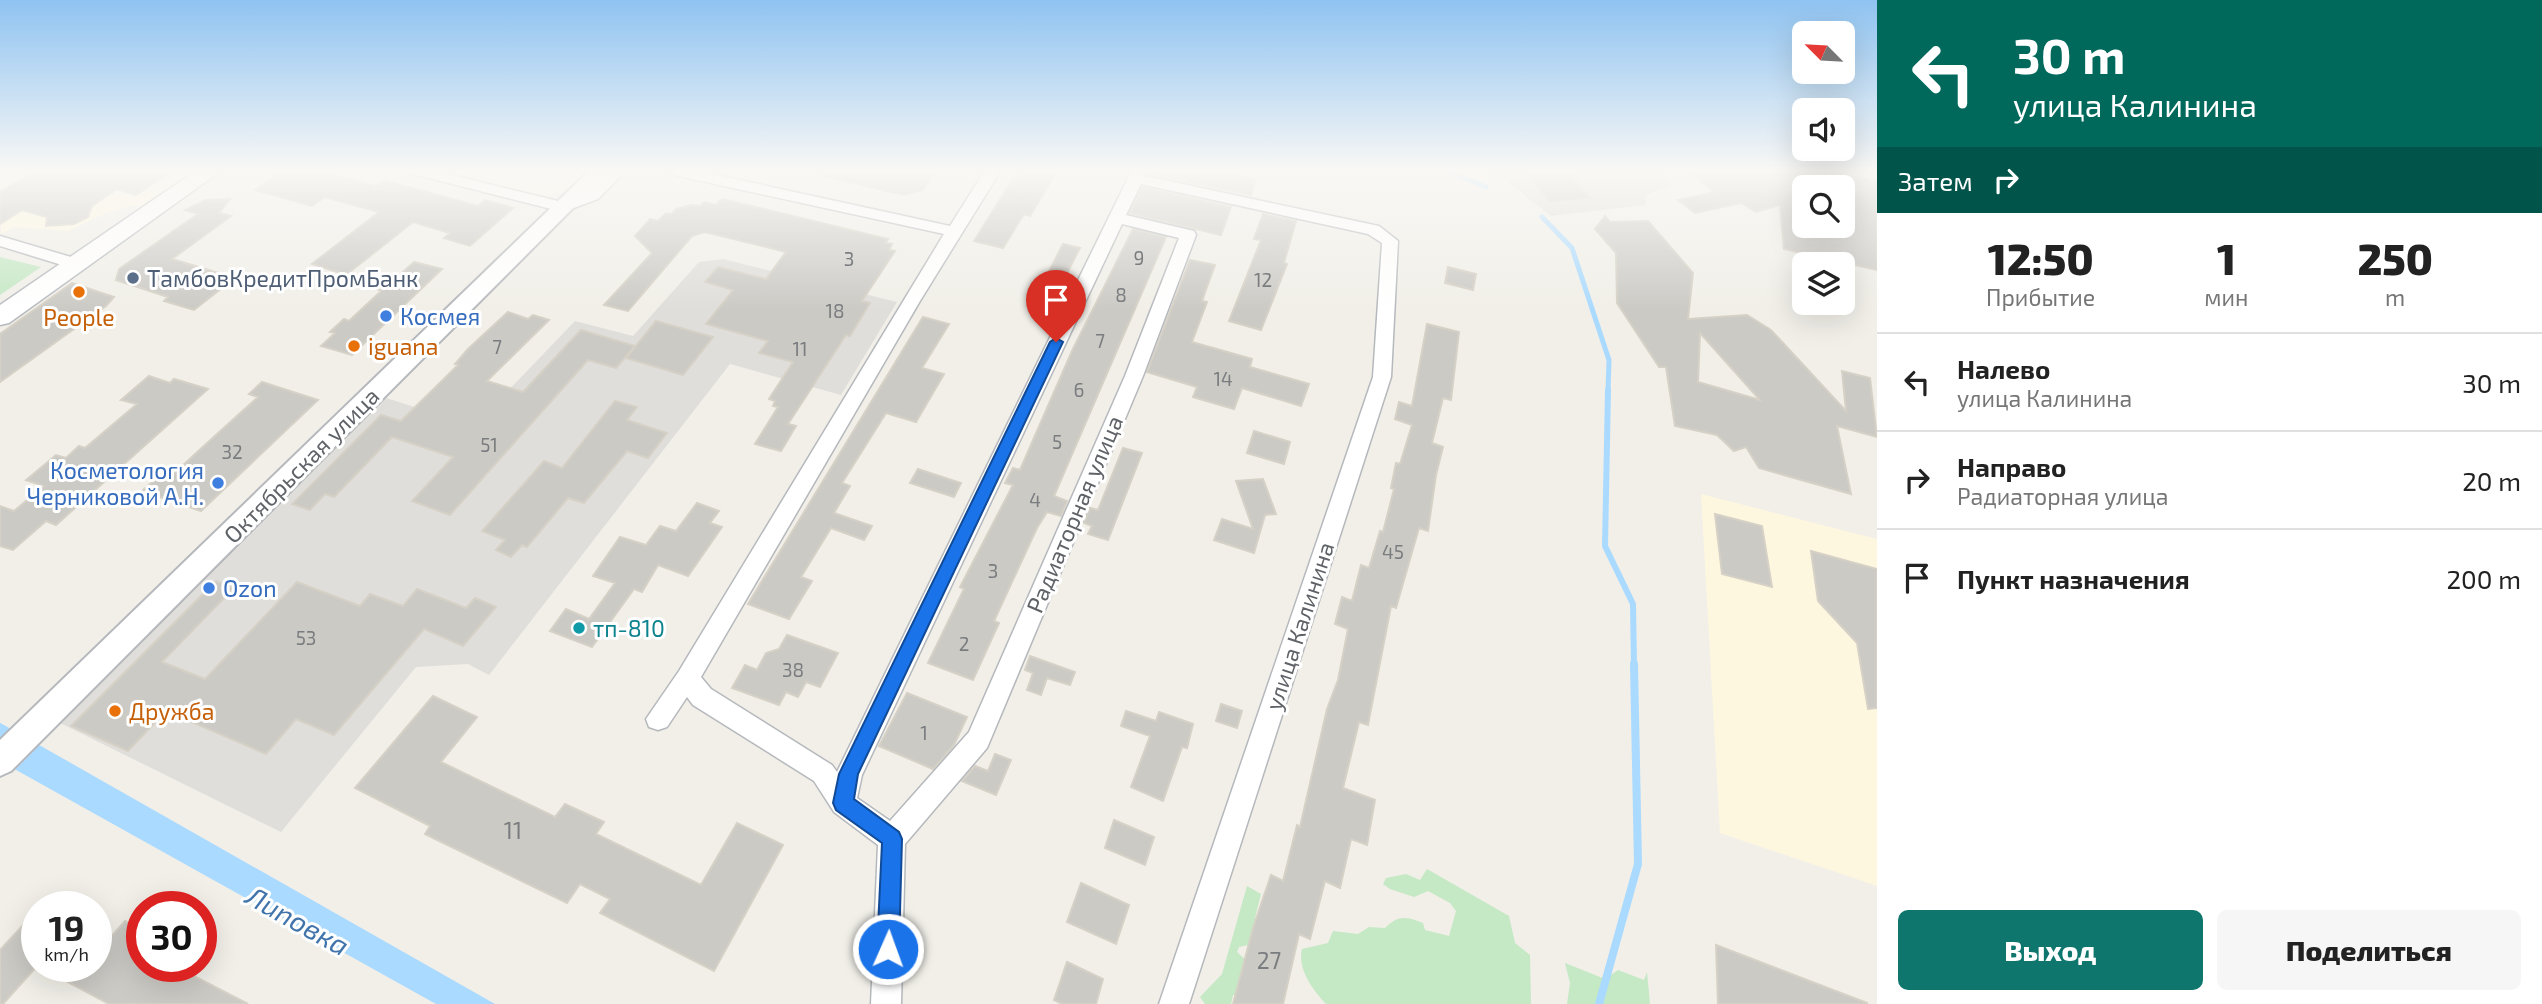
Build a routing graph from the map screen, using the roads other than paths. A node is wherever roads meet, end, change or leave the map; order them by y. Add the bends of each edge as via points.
1 (143, 217) edge
2 (553, 217) edge
3 (887, 217) edge
4 (965, 217) edge
5 (1318, 217) edge
6 (1116, 218) joint
7 (956, 232) junction
8 (0, 242) edge
9 (75, 264) junction
10 (0, 317) edge
11 (687, 678) junction
12 (658, 719) dead end
13 (34, 728) joint
14 (0, 761) edge
15 (843, 803) junction
16 (892, 839) junction
17 (886, 1004) edge
18 (1174, 1004) edge

1 - 9 main road
2 - 13 street, Октябрьская улица
3 - 7 street
4 - 7 street
5 - 18 street, улица Калинина via 1373,230 1390,241 1382,377
6 - 15 street via 849,774
6 - 16 street, Радиаторная улица via 1188,235 978,740
7 - 11 street
8 - 9 street
9 - 10 main road
11 - 12 street
11 - 15 street via 702,698 823,773
13 - 14 street, Октябрьская улица
15 - 16 street
16 - 17 street

